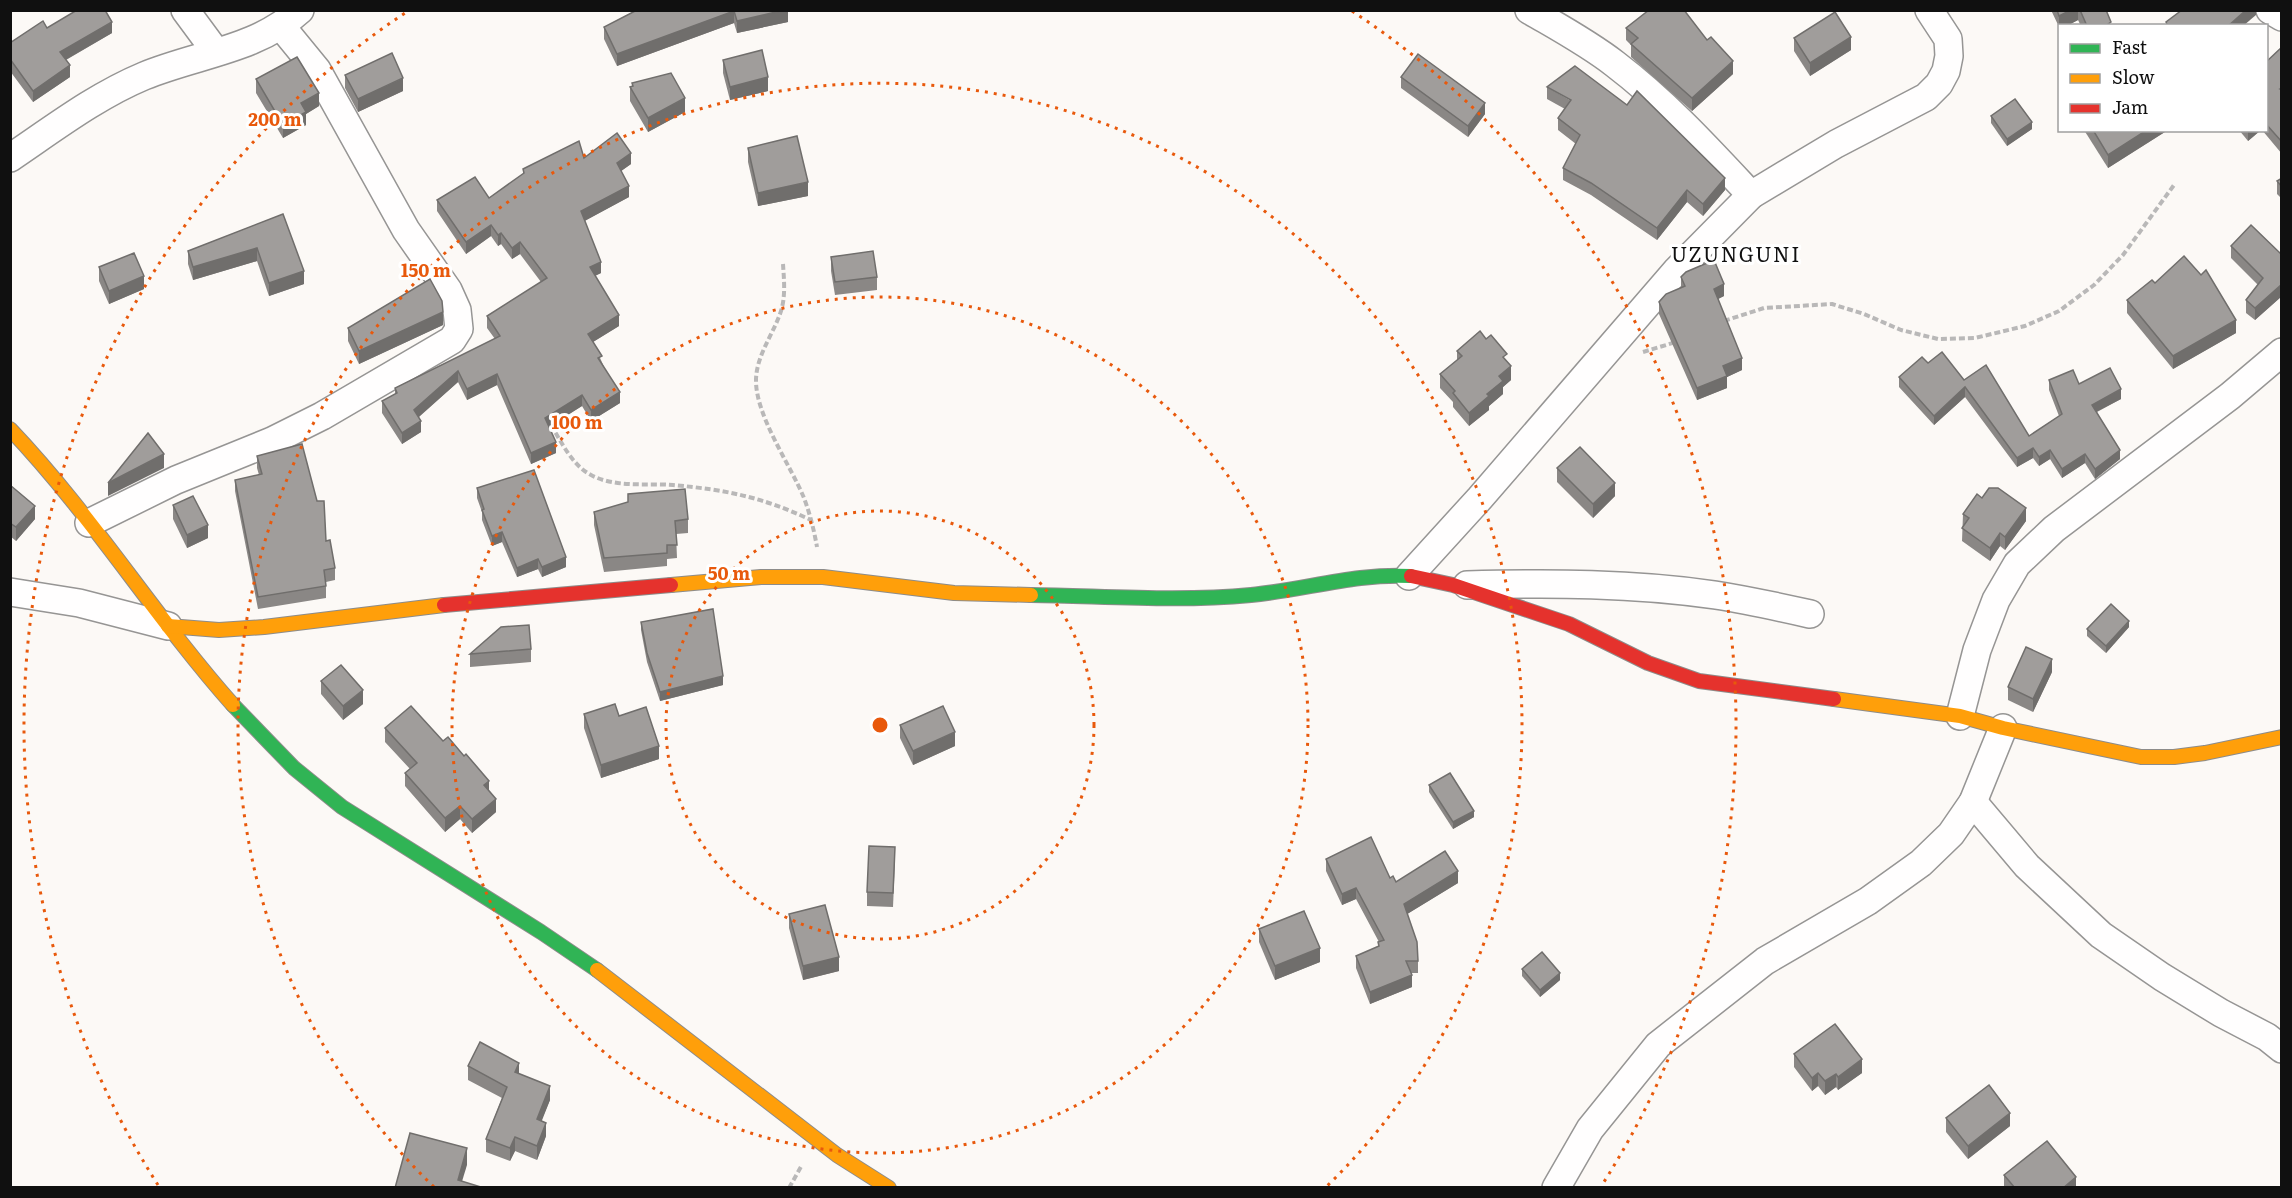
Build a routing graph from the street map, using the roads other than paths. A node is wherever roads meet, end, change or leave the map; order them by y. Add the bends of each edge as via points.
1 (185, 10) edge
2 (1528, 10) edge
3 (1929, 10) edge
4 (2270, 10) edge
5 (2282, 17) edge
6 (291, 18) edge
7 (216, 52) junction
8 (10, 158) edge
9 (1751, 195) junction
10 (2282, 352) edge
11 (10, 429) edge
12 (89, 523) junction
13 (1409, 576) junction
14 (1453, 585) junction
15 (10, 592) edge
16 (1810, 614) dead end
17 (168, 626) junction
18 (1960, 716) junction
19 (2003, 728) junction
20 (2282, 737) edge
21 (1973, 802) junction
22 (2282, 1049) edge
23 (889, 1188) edge
24 (1556, 1188) edge

1 - 7 street
2 - 9 street via 1573,35 1633,78
3 - 9 street via 1948,39 1946,71 1939,84 1926,97 1826,149
4 - 5 street
6 - 7 street via 265,36
6 - 12 street via 304,51 400,220 448,290 457,310 459,329 452,340 322,416
7 - 8 street via 121,87
9 - 13 street via 1676,271
10 - 18 street via 2054,529 2018,564 1995,600
11 - 12 street via 48,469
12 - 17 street
13 - 14 street
13 - 17 street via 1359,578 1252,595 1181,598 954,593 823,577 710,580 458,603 264,627 219,630
14 - 16 street via 1613,585 1713,595
14 - 18 street via 1569,624 1648,663 1699,681
15 - 17 street via 79,603
17 - 23 street via 237,710 294,768 342,807 603,974 837,1155
18 - 19 street
19 - 20 street via 2141,756 2205,753
19 - 21 street
21 - 22 street via 2026,866 2101,935 2162,977
21 - 24 street via 1951,834 1922,863 1868,902 1766,961 1658,1045 1590,1129

